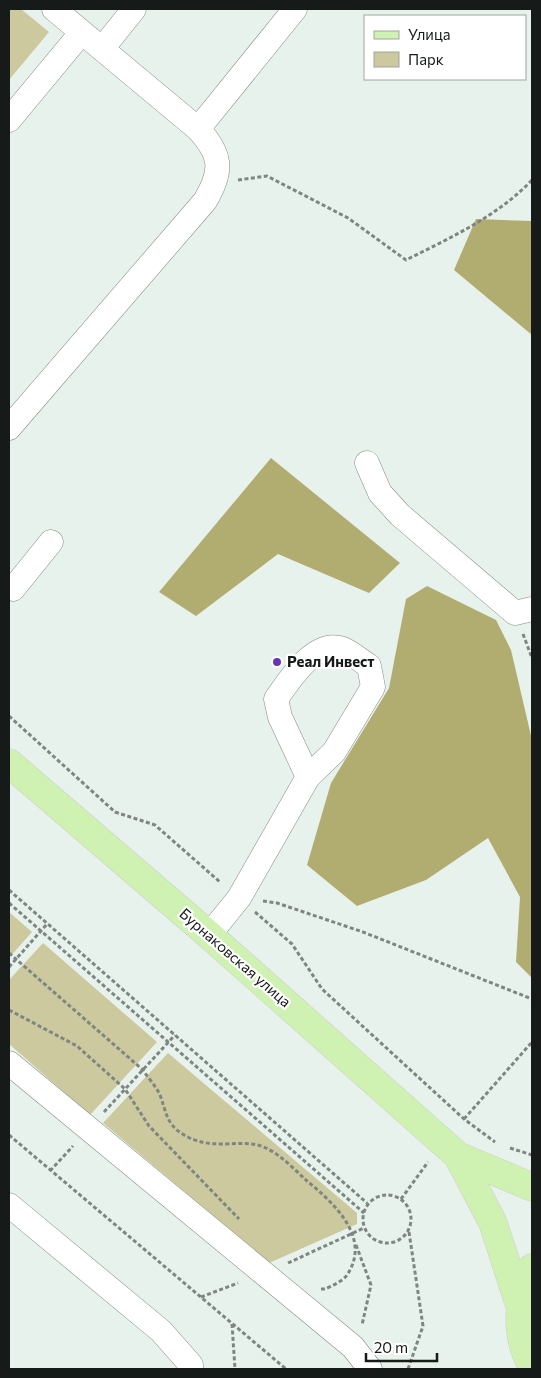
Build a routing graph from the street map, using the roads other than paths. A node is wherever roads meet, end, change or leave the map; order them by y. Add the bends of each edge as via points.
1 (54, 9) edge
2 (134, 9) edge
3 (295, 9) edge
4 (82, 32) junction
5 (102, 49) junction
6 (9, 120) edge
7 (198, 129) junction
8 (9, 428) edge
9 (367, 463) dead end
10 (51, 542) dead end
11 (9, 586) edge
12 (532, 609) edge
13 (9, 763) edge
14 (308, 777) junction
15 (209, 935) junction
16 (9, 1063) edge
17 (458, 1156) junction
18 (532, 1187) edge
19 (9, 1205) edge
20 (532, 1268) edge
21 (520, 1306) junction
22 (526, 1362) edge
23 (191, 1369) edge
24 (370, 1369) edge

1 - 4 street
2 - 5 street
3 - 7 street
4 - 5 street
4 - 6 street
5 - 7 street
7 - 8 street via 212,144 218,164 215,184 200,208
9 - 12 street via 380,493 400,515 515,613
10 - 11 street via 13,589
13 - 15 main road, Бурнаковская улица
14 - 14 street via 334,752 373,687 369,666 342,648 324,649 298,668 276,699 280,716
14 - 15 street via 239,898
15 - 17 main road, Бурнаковская улица
16 - 24 street via 353,1347
17 - 18 main road
17 - 21 main road via 493,1223
19 - 23 street via 161,1331
20 - 21 main road
21 - 22 main road

